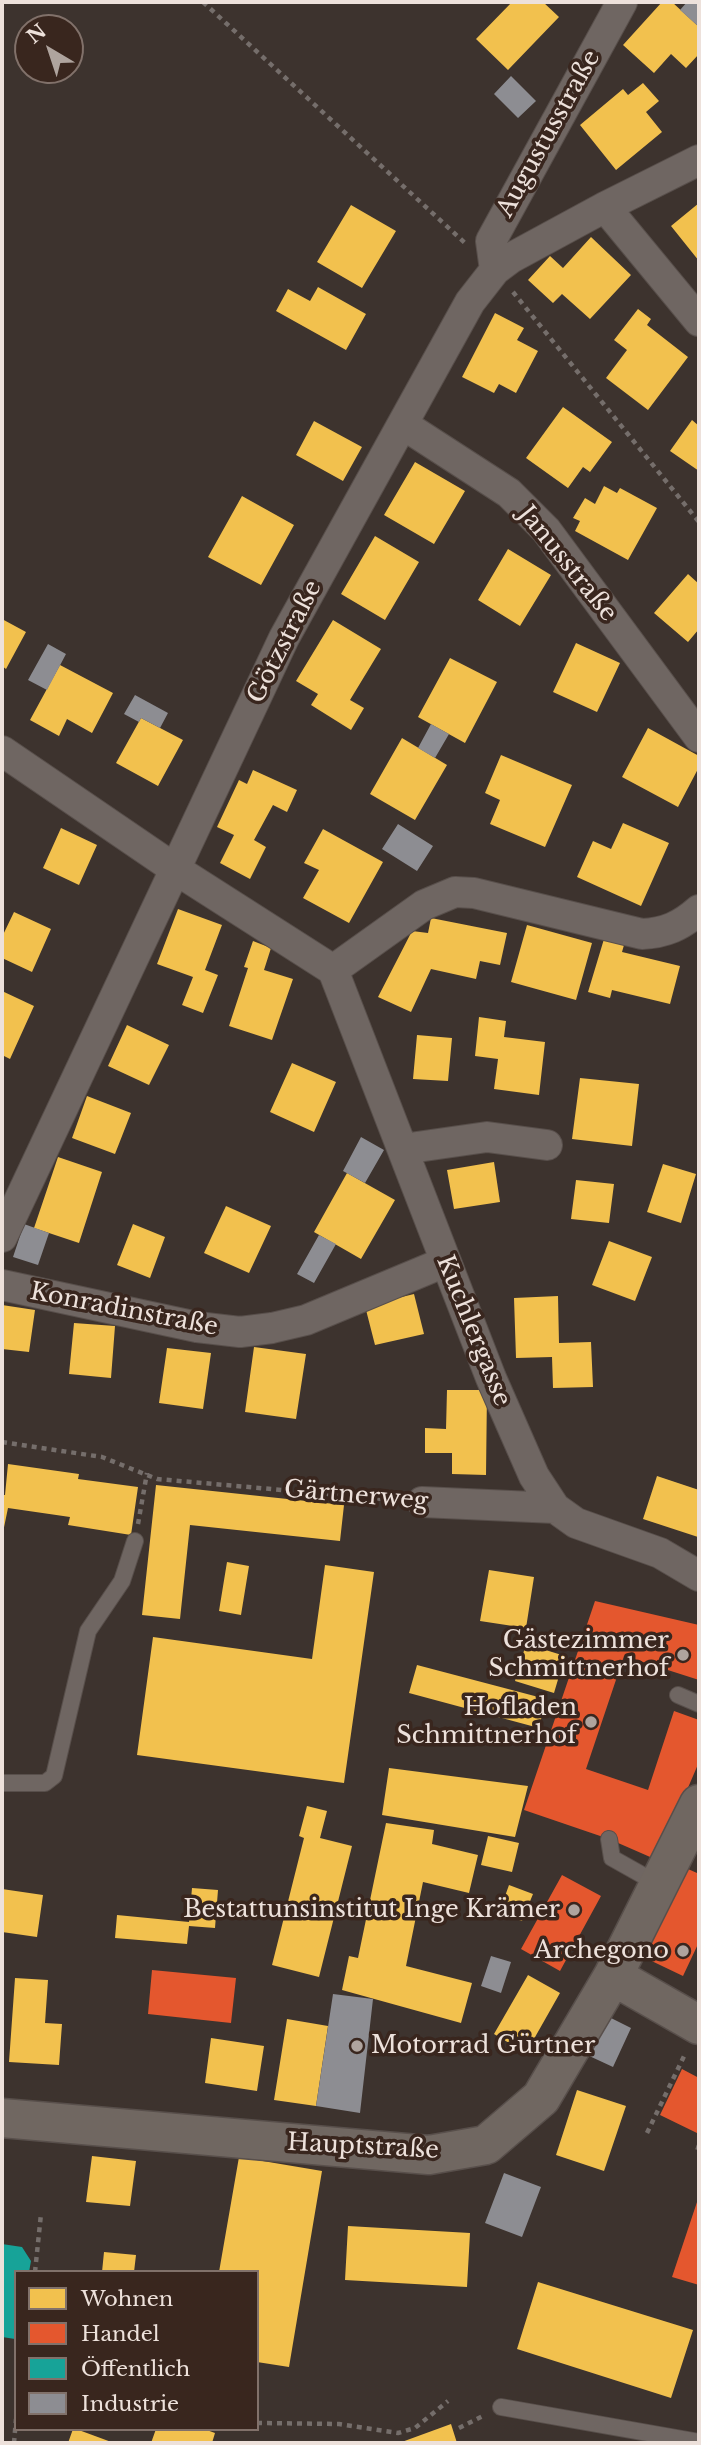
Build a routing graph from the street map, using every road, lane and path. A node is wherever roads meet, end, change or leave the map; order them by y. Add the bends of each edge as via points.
1 (203, 2) edge
2 (622, 2) edge
3 (699, 160) edge
4 (605, 207) junction
5 (495, 270) junction
6 (699, 321) edge
7 (404, 425) junction
8 (699, 522) edge
9 (699, 737) edge
10 (2, 751) edge
11 (175, 869) junction
12 (699, 911) edge
13 (333, 970) junction
14 (547, 1144) dead end
15 (403, 1149) junction
16 (2, 1237) edge
17 (444, 1262) junction
18 (2, 1285) edge
19 (2, 1442) edge
20 (147, 1474) junction
21 (422, 1502) joint
22 (555, 1508) junction
23 (135, 1541) joint
24 (699, 1576) edge
25 (678, 1695) dead end
26 (699, 1704) edge
27 (2, 1783) edge
28 (699, 1804) edge
29 (609, 1839) dead end
30 (660, 1885) junction
31 (613, 1976) junction
32 (696, 2023) edge
33 (2, 2118) edge
34 (647, 2133) dead end
35 (41, 2214) dead end
36 (35, 2270) edge
37 (448, 2401) dead end
38 (501, 2407) joint
39 (259, 2423) edge
40 (458, 2428) dead end
41 (699, 2442) edge

1 - 5 path
2 - 5 street, Augustusstraße via 491,241
3 - 4 street, Götzstraße
4 - 5 street, Götzstraße
4 - 6 street
5 - 7 street, Götzstraße via 470,302
5 - 8 path
7 - 9 street, Janusstraße via 493,481 546,530
7 - 11 street, Götzstraße via 284,638
10 - 11 street
11 - 13 street
11 - 16 street, Götzstraße
12 - 13 street via 681,925 642,934 455,892 424,905
13 - 15 street, Kuchlergasse
14 - 15 street via 487,1137
15 - 17 street, Kuchlergasse
17 - 18 street, Konradinstraße via 306,1320 240,1332
17 - 22 street, Kuchlergasse via 534,1476
19 - 20 path, Gärtnerweg via 102,1457
20 - 21 path, Gärtnerweg via 157,1479
20 - 23 path
21 - 22 street, Gärtnerweg
22 - 24 street, Gärtnerweg via 576,1523 660,1553
23 - 27 lane via 122,1581 88,1631 54,1776 45,1783
25 - 26 lane
28 - 30 street, Hauptstraße
29 - 30 lane via 612,1858
30 - 31 street, Hauptstraße
31 - 32 street
31 - 33 street, Hauptstraße via 541,2098 486,2145 429,2155
32 - 34 path
35 - 36 path
37 - 39 path via 415,2428 398,2433 338,2424
38 - 40 path
38 - 41 lane

